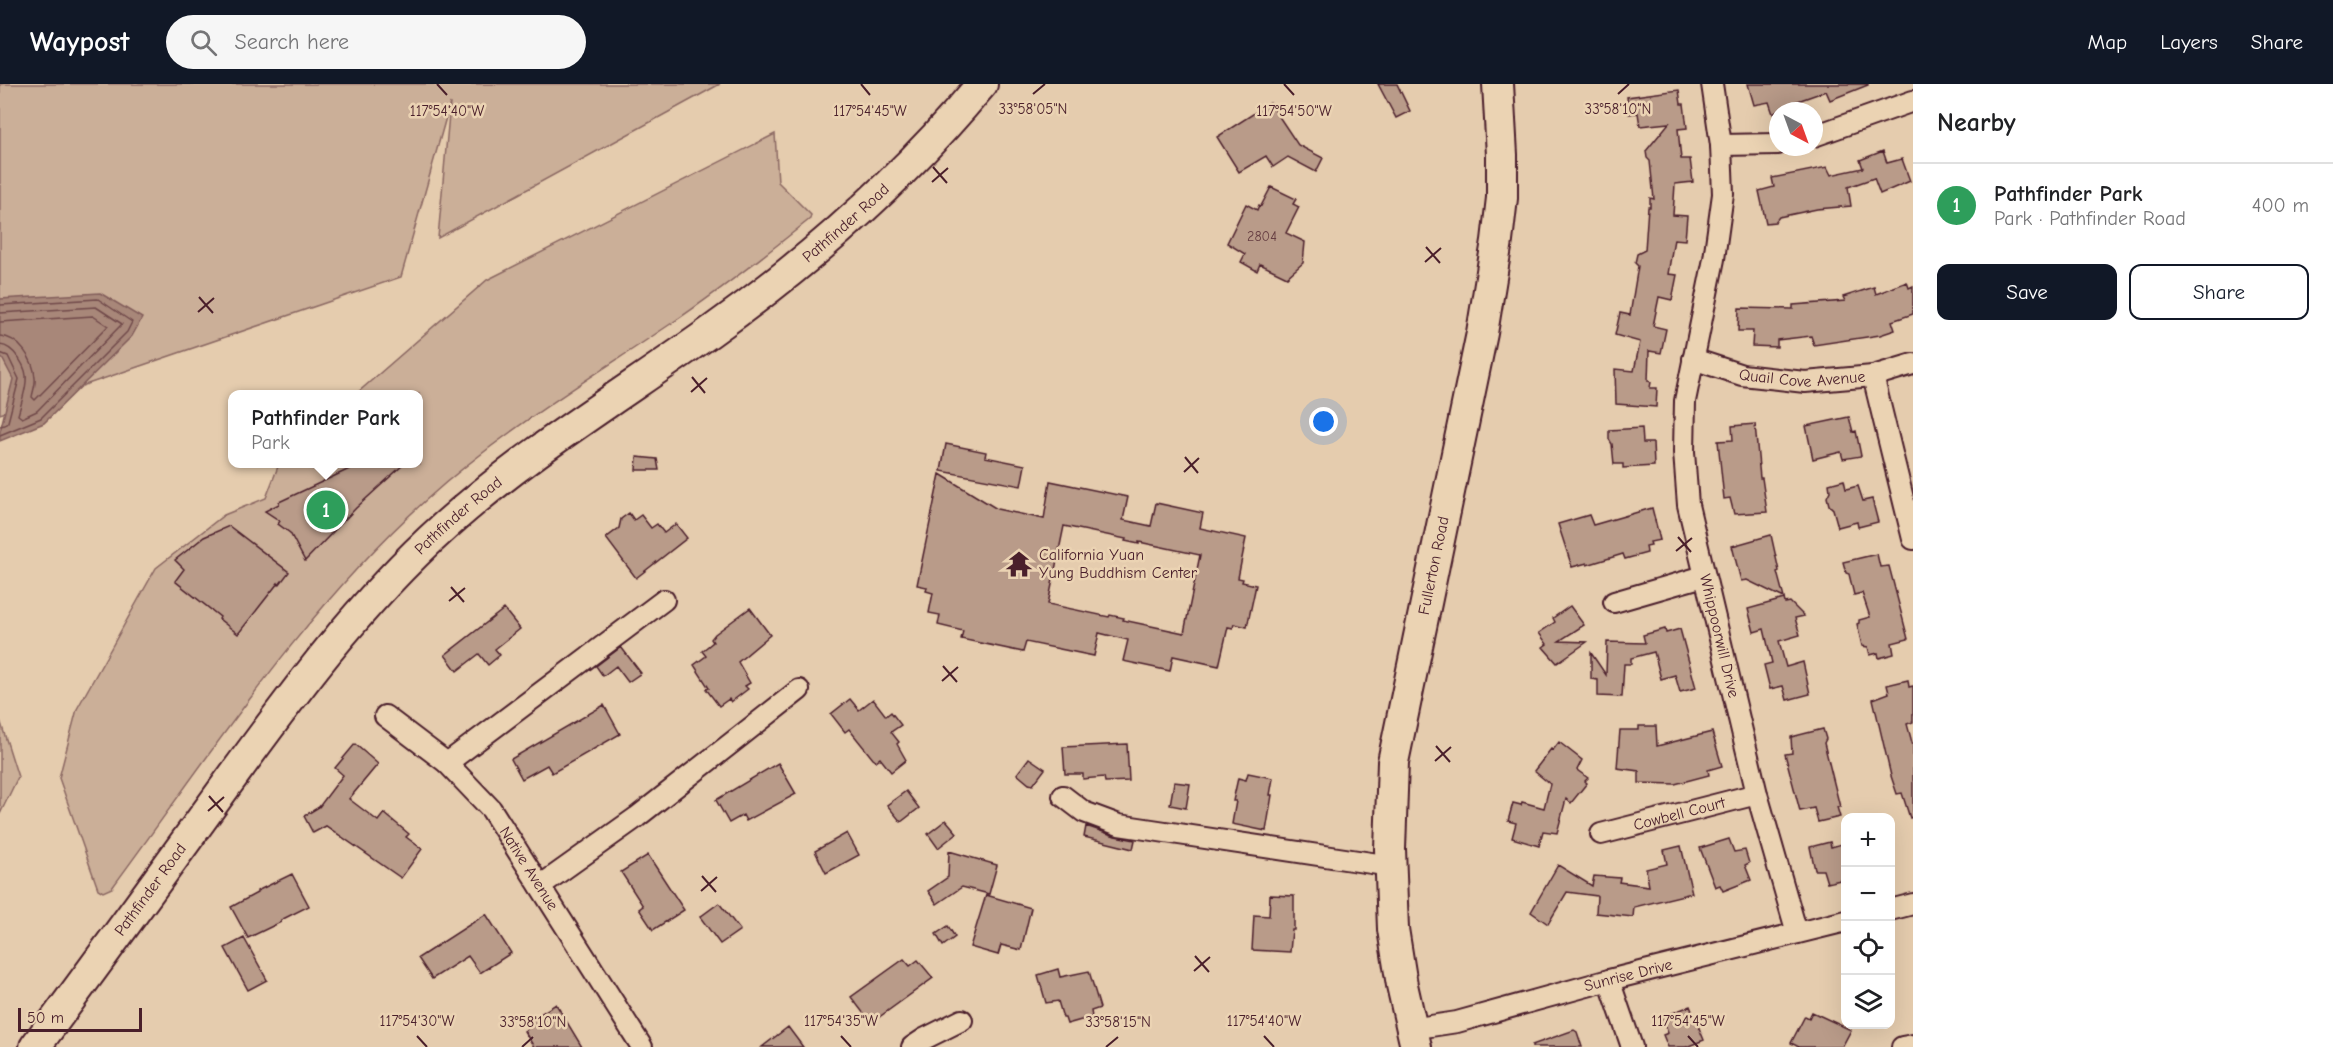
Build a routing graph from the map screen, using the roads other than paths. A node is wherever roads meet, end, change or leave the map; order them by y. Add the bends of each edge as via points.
1 (982, 84) edge
2 (1498, 84) edge
3 (1712, 84) edge
4 (1913, 101) edge
5 (1823, 133) edge
6 (1769, 144) edge
7 (1721, 145) junction
8 (1693, 359) junction
9 (1913, 364) edge
10 (1873, 376) junction
11 (1913, 539) edge
12 (1704, 576) junction
13 (664, 600) dead end
14 (1614, 602) dead end
15 (799, 690) dead end
16 (385, 716) dead end
17 (447, 763) junction
18 (1757, 794) junction
19 (1063, 796) dead end
20 (1601, 834) dead end
21 (1391, 866) junction
22 (540, 886) junction
23 (1913, 904) edge
24 (1895, 909) edge
25 (1841, 922) edge
26 (1797, 933) junction
27 (1609, 980) junction
28 (962, 1020) dead end
29 (1414, 1038) edge
30 (1913, 1045) edge
31 (35, 1047) edge
32 (642, 1047) edge
33 (912, 1047) edge
34 (1632, 1047) edge
35 (1902, 1047) edge

1 - 31 main road, Pathfinder Road via 897,176 788,274 520,464 445,526 393,577 331,646 271,724
2 - 21 main road, Fullerton Road via 1502,198 1497,241 1482,333 1393,762
3 - 7 street, Whippoorwill Drive
4 - 5 street
6 - 7 street
7 - 8 street, Whippoorwill Drive via 1723,194 1719,226
8 - 10 street, Quail Cove Avenue via 1742,375 1805,382
8 - 12 street, Whippoorwill Drive via 1685,400 1684,452 1688,505
9 - 10 street, Quail Cove Avenue
10 - 11 street
12 - 14 street
12 - 18 street, Whippoorwill Drive
13 - 17 street
15 - 22 street via 637,817
16 - 17 street, Native Avenue
17 - 22 street, Native Avenue via 491,809
18 - 20 street, Cowbell Court
18 - 26 street, Whippoorwill Drive
19 - 21 street via 1084,812 1119,825
21 - 29 main road, Fullerton Road via 1393,929
22 - 32 street, Native Avenue
23 - 24 street
25 - 26 street, Sunrise Drive
26 - 27 street, Sunrise Drive
27 - 29 street, Sunrise Drive via 1456,1022
27 - 34 street
28 - 33 street
30 - 35 street

